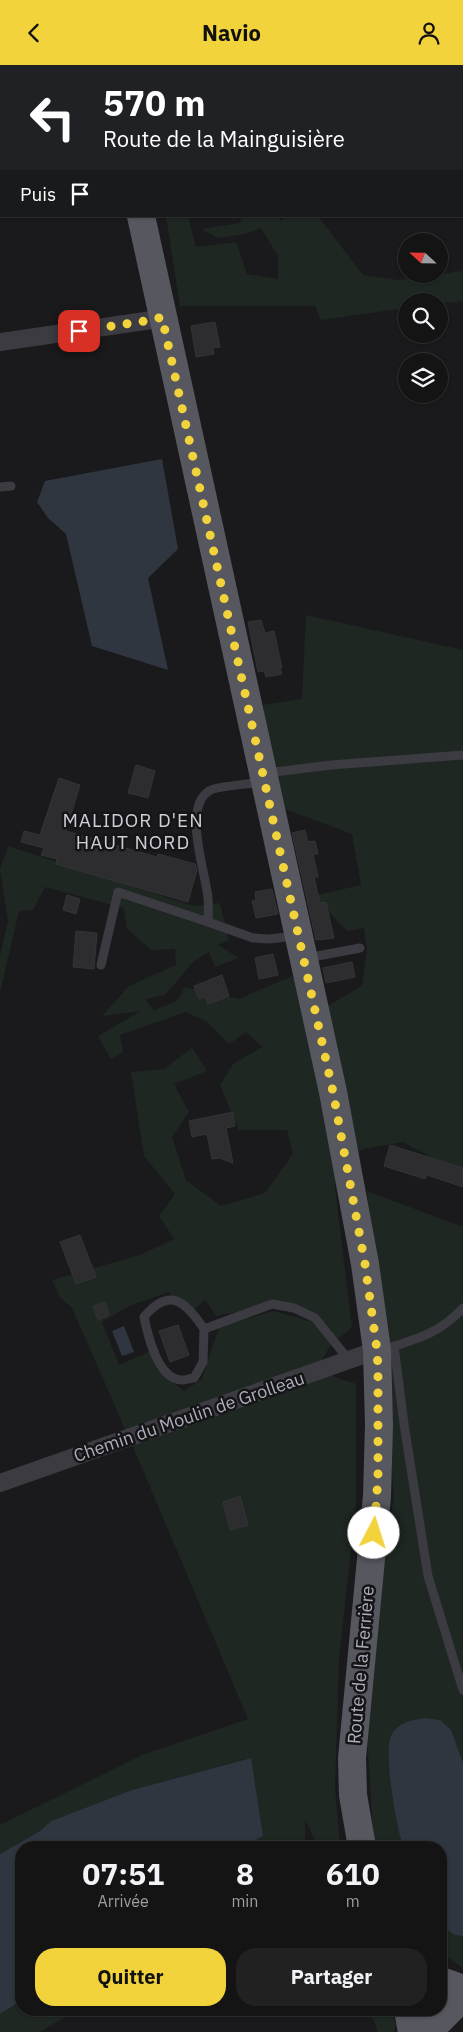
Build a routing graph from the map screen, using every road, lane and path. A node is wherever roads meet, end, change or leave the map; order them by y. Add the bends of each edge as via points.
1 (141, 217) edge
2 (162, 317) junction
3 (0, 342) edge
4 (10, 486) dead end
5 (0, 487) edge
6 (463, 755) edge
7 (264, 777) junction
8 (208, 922) junction
9 (302, 947) junction
10 (360, 948) dead end
11 (101, 965) dead end
12 (463, 1308) edge
13 (204, 1329) junction
14 (386, 1348) junction
15 (349, 1360) junction
16 (0, 1483) edge
17 (463, 1690) edge
18 (361, 1841) edge
19 (447, 1983) edge
20 (463, 1989) edge
21 (463, 2001) edge
22 (447, 2013) edge
23 (409, 2016) edge
24 (444, 2016) edge
25 (412, 2032) edge
26 (428, 2032) edge

1 - 2 main road, Route de la Ferrière
2 - 3 street
2 - 7 main road, Route de la Ferrière
4 - 5 lane
6 - 7 lane via 331,765
7 - 8 lane via 210,790 202,797 197,809 197,835 208,898
7 - 9 main road, Route de la Ferrière
8 - 9 lane via 253,938
8 - 11 lane via 118,892
9 - 10 lane
9 - 14 main road, Route de la Ferrière
12 - 14 lane via 429,1335
13 - 13 lane via 203,1362 194,1377 181,1380 171,1377 159,1363 144,1317 154,1305 165,1301 180,1302 191,1310
13 - 15 lane via 272,1304 294,1308 315,1318
14 - 15 street, Chemin du Moulin de Grolleau
14 - 17 lane via 404,1424 428,1576
14 - 18 main road, Route de la Ferrière via 377,1496 352,1758 353,1795
15 - 16 street, Chemin du Moulin de Grolleau
19 - 20 main road
21 - 22 main road
23 - 25 main road
24 - 26 main road

